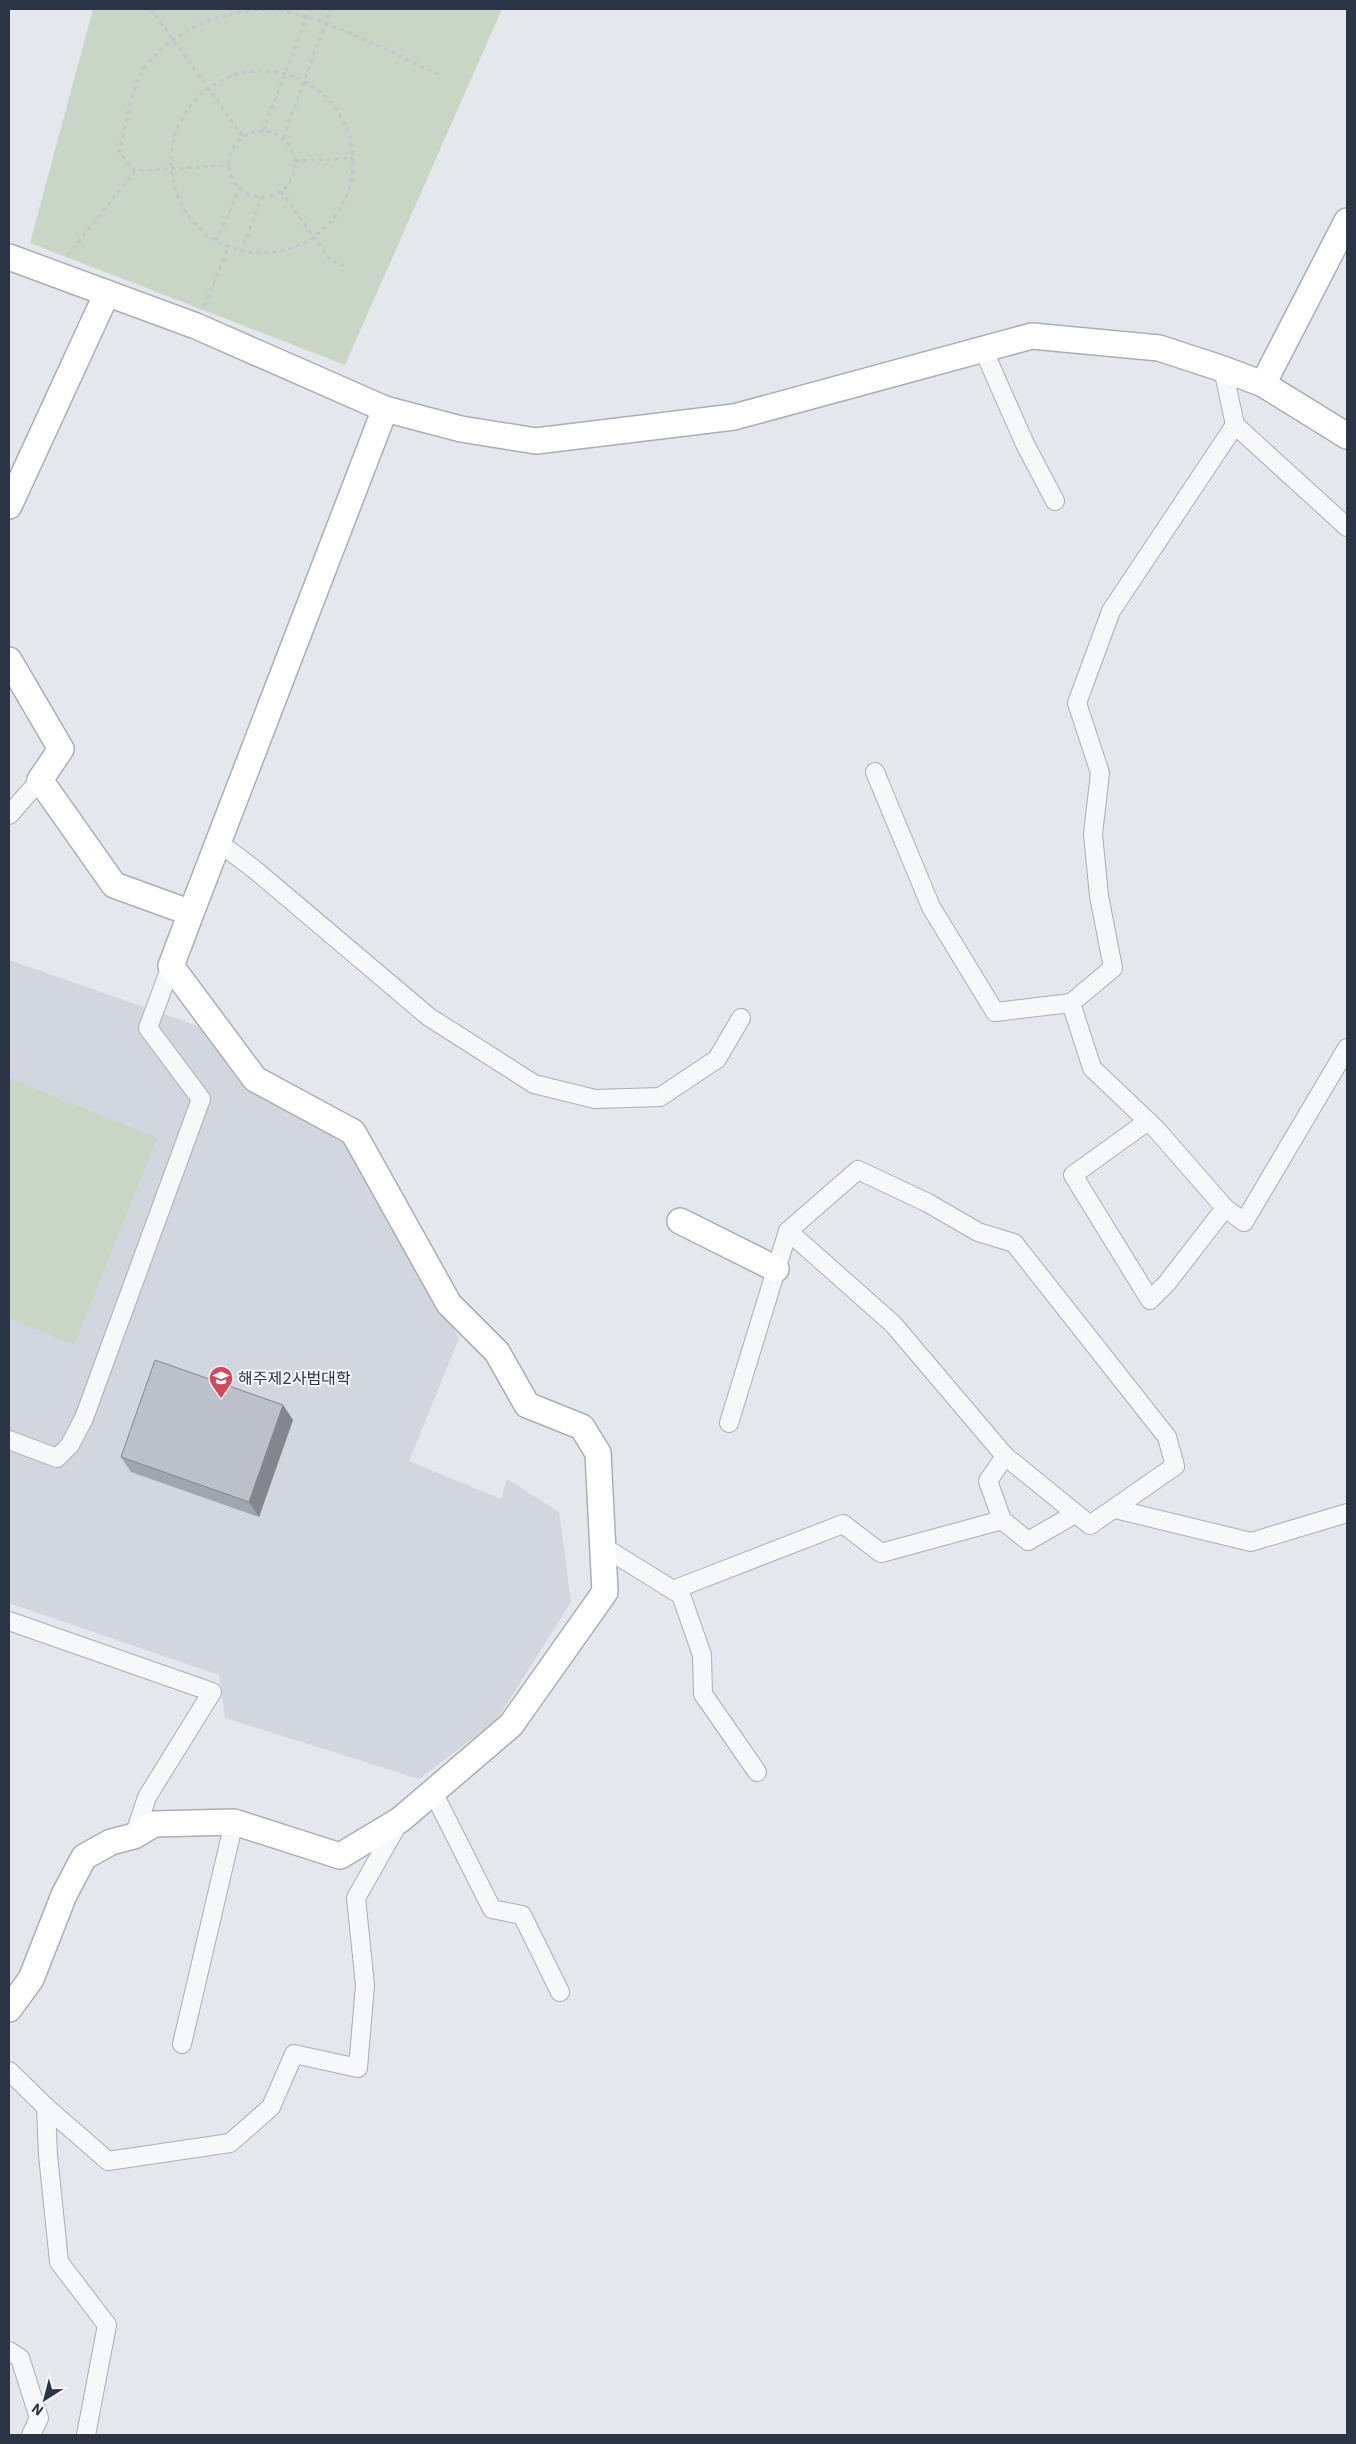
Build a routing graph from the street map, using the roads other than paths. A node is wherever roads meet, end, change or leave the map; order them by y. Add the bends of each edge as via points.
1 (1347, 220) edge
2 (9, 256) edge
3 (107, 293) junction
4 (984, 349) junction
5 (1223, 368) junction
6 (1262, 384) junction
7 (385, 409) junction
8 (1236, 425) junction
9 (1347, 436) edge
10 (1055, 501) dead end
11 (9, 506) edge
12 (1347, 527) edge
13 (9, 660) edge
14 (875, 772) dead end
15 (40, 780) junction
16 (9, 815) edge
17 (218, 842) junction
18 (191, 914) junction
19 (170, 966) junction
20 (1071, 1003) junction
21 (741, 1018) dead end
22 (1347, 1048) edge
23 (1343, 1064) edge
24 (1148, 1121) junction
25 (1225, 1208) junction
26 (680, 1221) dead end
27 (788, 1231) junction
28 (776, 1269) junction
29 (729, 1423) dead end
30 (9, 1440) edge
31 (1004, 1456) junction
32 (1115, 1508) junction
33 (1347, 1513) edge
34 (1075, 1514) junction
35 (1002, 1520) junction
36 (602, 1546) junction
37 (673, 1590) junction
38 (9, 1622) edge
39 (757, 1772) dead end
40 (433, 1792) junction
41 (400, 1820) junction
42 (234, 1822) junction
43 (134, 1836) junction
44 (560, 1992) dead end
45 (9, 2009) edge
46 (182, 2044) dead end
47 (9, 2071) edge
48 (46, 2107) junction
49 (9, 2351) edge
50 (32, 2435) edge
51 (86, 2435) edge

1 - 6 street
2 - 3 street
3 - 7 street via 196,326
3 - 11 street
4 - 5 street via 1032,336 1159,348
4 - 7 street via 734,417 536,441 461,429
4 - 10 street via 1025,444
5 - 6 street
5 - 8 street
6 - 9 street
7 - 17 street
8 - 12 street
8 - 20 street via 1111,611 1077,703 1100,773 1093,834 1098,896 1113,968
13 - 15 street via 61,749
14 - 20 street via 931,907 995,1012
15 - 16 street
15 - 18 street via 114,886
17 - 18 street
17 - 21 street via 429,1017 534,1084 596,1099 660,1097 717,1058
18 - 19 street
19 - 30 street via 148,1028 201,1099 84,1418 70,1445 57,1458
19 - 36 street via 255,1079 352,1132 449,1304 498,1352 527,1405 582,1427 598,1454
20 - 24 street via 1092,1068
22 - 23 street
23 - 25 street via 1244,1222
24 - 25 street
24 - 25 street via 1073,1175 1150,1300
26 - 28 street
27 - 28 street
27 - 31 street via 893,1324
27 - 32 street via 858,1170 928,1203 978,1232 1014,1243 1167,1437 1175,1466
28 - 29 street
31 - 34 street
31 - 35 street via 988,1481
32 - 33 street via 1251,1542
32 - 34 street via 1090,1525
34 - 35 street via 1028,1541
35 - 37 street via 881,1553 843,1524
36 - 37 street
36 - 40 street via 604,1592 511,1725
37 - 39 street via 682,1594 702,1655 703,1694
38 - 43 street via 212,1692 147,1797
40 - 41 street
40 - 44 street via 492,1909 522,1915
41 - 42 street via 340,1856
41 - 48 street via 356,1898 365,1985 358,2068 294,2054 271,2107 230,2143 108,2161
42 - 43 street via 154,1824
42 - 46 street
43 - 45 street via 111,1842 84,1856 64,1895 31,1979
47 - 48 street
48 - 51 street via 59,2262 107,2325
49 - 50 street via 20,2358 39,2418

